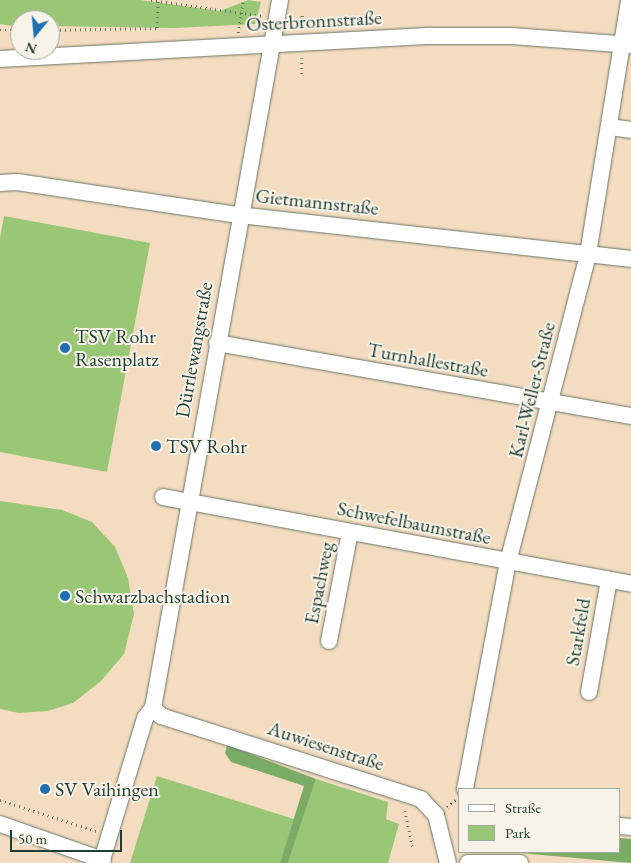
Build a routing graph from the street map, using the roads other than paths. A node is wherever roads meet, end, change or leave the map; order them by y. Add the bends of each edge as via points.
1 (280, 0) edge
2 (629, 0) edge
3 (271, 44) junction
4 (627, 45) edge
5 (0, 59) edge
6 (610, 127) junction
7 (631, 130) edge
8 (0, 183) edge
9 (239, 214) junction
10 (588, 254) junction
11 (631, 259) edge
12 (217, 343) junction
13 (551, 404) junction
14 (631, 416) edge
15 (163, 497) dead end
16 (189, 502) junction
17 (350, 532) junction
18 (508, 562) junction
19 (609, 580) junction
20 (631, 584) edge
21 (329, 641) dead end
22 (589, 692) dead end
23 (153, 708) junction
24 (465, 788) edge
25 (0, 824) edge
26 (102, 861) edge
27 (448, 863) edge
28 (468, 863) edge
29 (520, 863) edge

1 - 3 street, Dürrlewangstraße
2 - 4 street, Karl-Weller-Straße
3 - 4 street, Osterbronnstraße via 431,36 512,36
3 - 5 street, Osterbronnstraße
3 - 9 street, Dürrlewangstraße
4 - 6 street, Karl-Weller-Straße
6 - 7 street
6 - 10 street, Karl-Weller-Straße
8 - 9 street, Gietmannstraße via 17,182
9 - 10 street, Gietmannstraße
9 - 12 street, Dürrlewangstraße
10 - 11 street, Gietmannstraße
10 - 13 street, Karl-Weller-Straße
12 - 13 street, Turnhallestraße
12 - 16 street, Dürrlewangstraße
13 - 14 street, Turnhallestraße
13 - 18 street, Karl-Weller-Straße
15 - 16 street, Schwefelbaumstraße
16 - 17 street, Schwefelbaumstraße
16 - 23 street, Dürrlewangstraße
17 - 18 street, Schwefelbaumstraße
17 - 21 street, Espachweg
18 - 19 street, Schwefelbaumstraße
18 - 24 street, Karl-Weller-Straße
19 - 20 street, Schwefelbaumstraße
19 - 22 street, Starkfeld
23 - 26 street, Dürrlewangstraße via 145,718
23 - 27 street, Auwiesenstraße via 161,716 421,799 436,815
25 - 26 street
28 - 29 street

